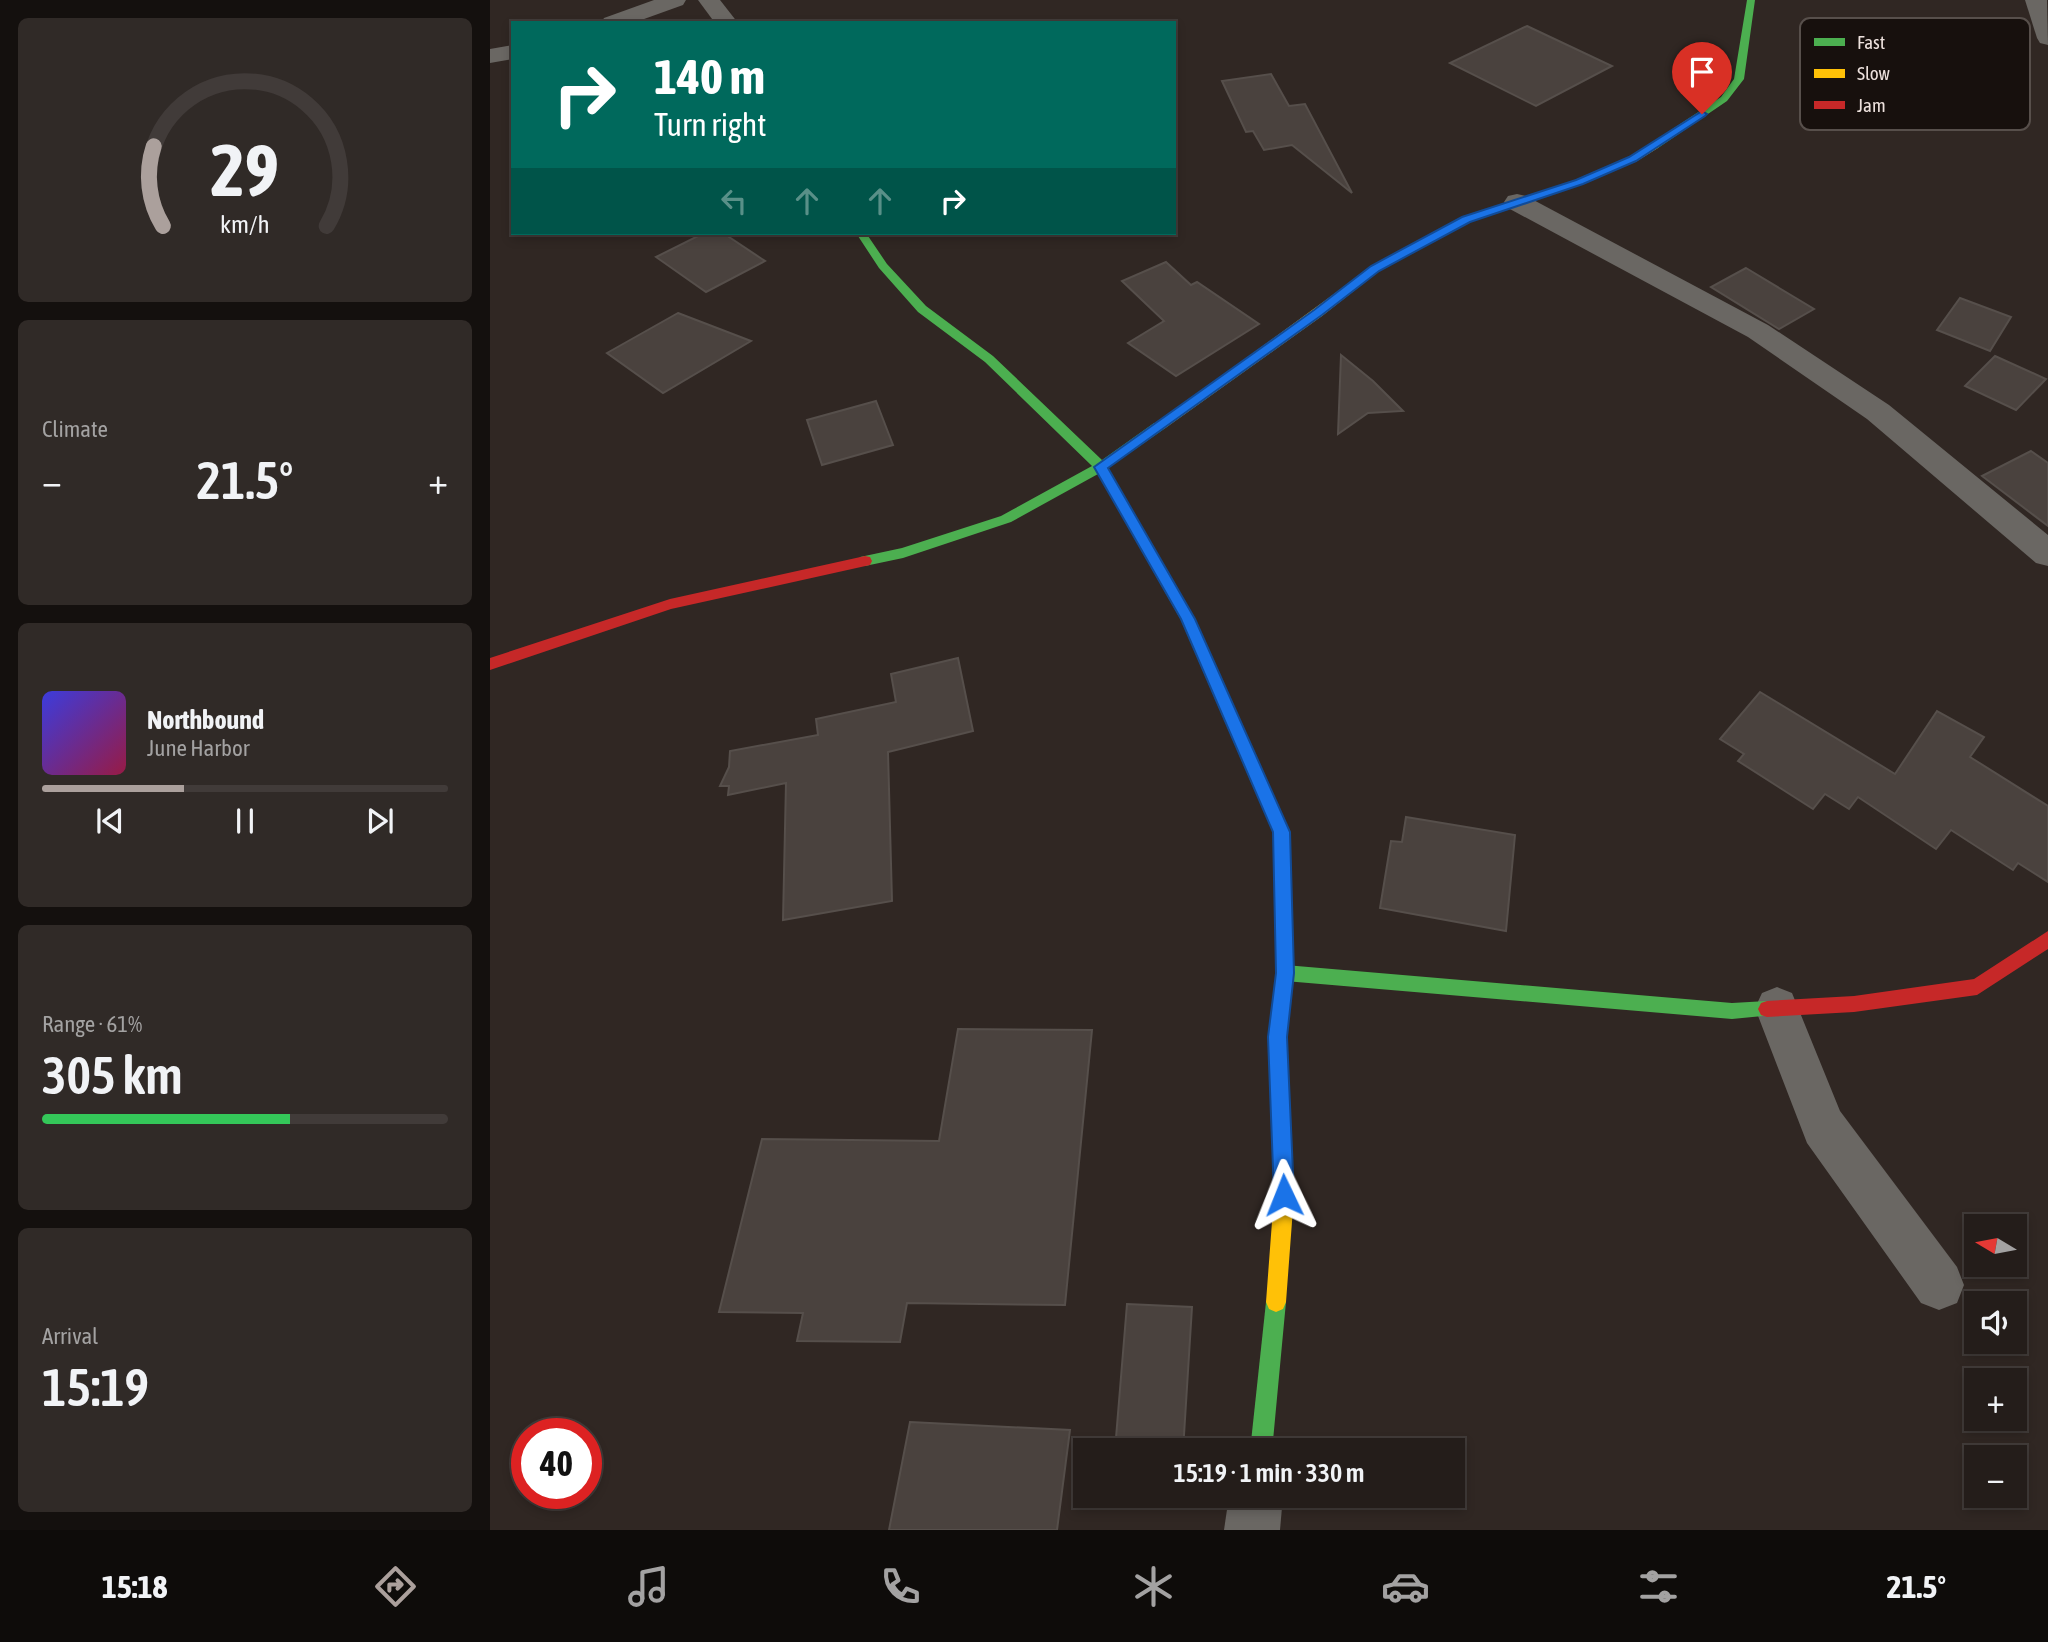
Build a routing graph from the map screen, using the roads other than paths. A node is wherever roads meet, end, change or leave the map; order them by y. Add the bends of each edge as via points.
1 (675, 0) edge
2 (709, 0) edge
3 (1751, 0) edge
4 (2036, 0) edge
5 (617, 21) edge
6 (725, 21) edge
7 (2048, 38) edge
8 (511, 52) edge
9 (490, 56) edge
10 (1517, 202) junction
11 (862, 235) edge
12 (1101, 467) junction
13 (2048, 554) edge
14 (490, 664) edge
15 (2048, 939) edge
16 (1285, 973) junction
17 (1777, 1008) junction
18 (1939, 1285) dead end
19 (1263, 1438) edge
20 (1255, 1508) edge
21 (1252, 1530) edge

1 - 5 street
2 - 6 street
3 - 10 street via 1739,79 1724,99 1633,159
4 - 7 street
8 - 9 street
10 - 12 street via 1466,220 1375,269
10 - 13 street via 1758,331 1878,412
11 - 12 street via 883,267 922,309 989,359
12 - 14 street via 1006,519 928,545 670,604
12 - 16 street via 1188,619 1282,832
15 - 17 street via 1977,987 1854,1004
16 - 17 street via 1719,1010
16 - 19 street via 1278,1037 1284,1195
17 - 18 street via 1823,1127
20 - 21 street

